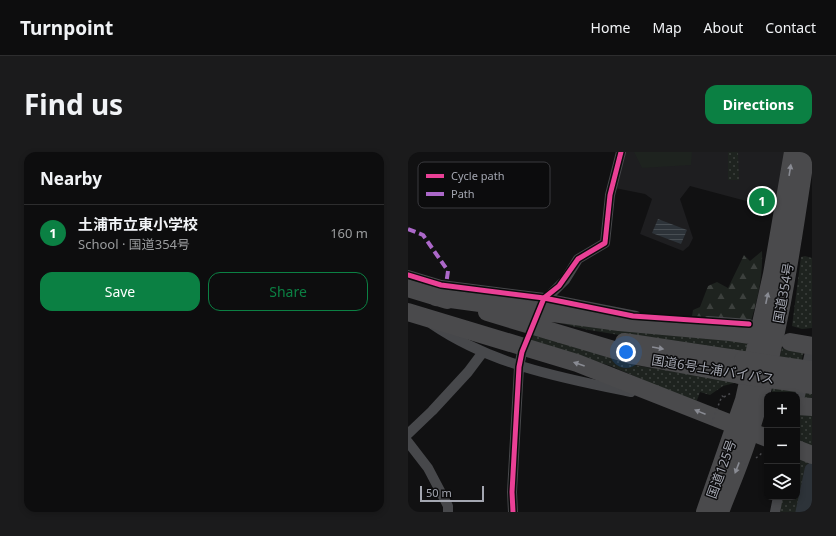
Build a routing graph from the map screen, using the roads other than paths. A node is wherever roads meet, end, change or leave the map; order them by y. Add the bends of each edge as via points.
1 (621, 152) edge
2 (793, 152) edge
3 (806, 152) edge
4 (408, 274) edge
5 (408, 288) edge
6 (436, 296) junction
7 (542, 303) junction
8 (413, 313) edge
9 (768, 335) junction
10 (812, 345) edge
11 (483, 352) junction
12 (522, 352) dead end
13 (519, 367) junction
14 (742, 368) junction
15 (812, 370) edge
16 (812, 385) edge
17 (800, 395) edge
18 (668, 399) junction
19 (750, 400) edge
20 (800, 407) edge
21 (812, 407) edge
22 (743, 429) junction
23 (408, 434) edge
24 (764, 437) edge
25 (408, 442) edge
26 (800, 450) edge
27 (812, 455) edge
28 (777, 500) edge
29 (448, 512) edge
30 (513, 512) edge
31 (705, 512) edge
32 (720, 512) edge
33 (775, 512) edge

1 - 7 street via 610,195 605,243 578,259 559,286
9 -> 2 highway, 国道354号 via 779,236
3 - 9 highway, 国道354号 via 794,236
4 - 7 street via 441,285
5 - 6 highway, 国道6号土浦バイパス
6 - 9 highway via 620,322
6 - 14 highway, 国道6号土浦バイパス via 523,324 662,348
7 - 9 street
8 - 11 street via 449,336
18 -> 8 highway via 577,363
9 - 10 highway, bridge
9 - 19 highway, 国道354号
10 - 17 street
11 - 13 street
11 - 23 street via 432,412
12 - 13 street
13 - 18 street
13 - 30 street
14 - 15 highway, 国道6号土浦バイパス, bridge
14 - 16 highway, 国道6号土浦バイパス, bridge
22 -> 18 highway
19 - 22 highway, 国道354号
20 - 21 highway, bridge
22 - 24 highway
22 - 31 highway, 国道125号
22 -> 32 highway, 国道125号
25 - 29 street via 428,468 448,506
26 - 27 highway
28 - 33 street

